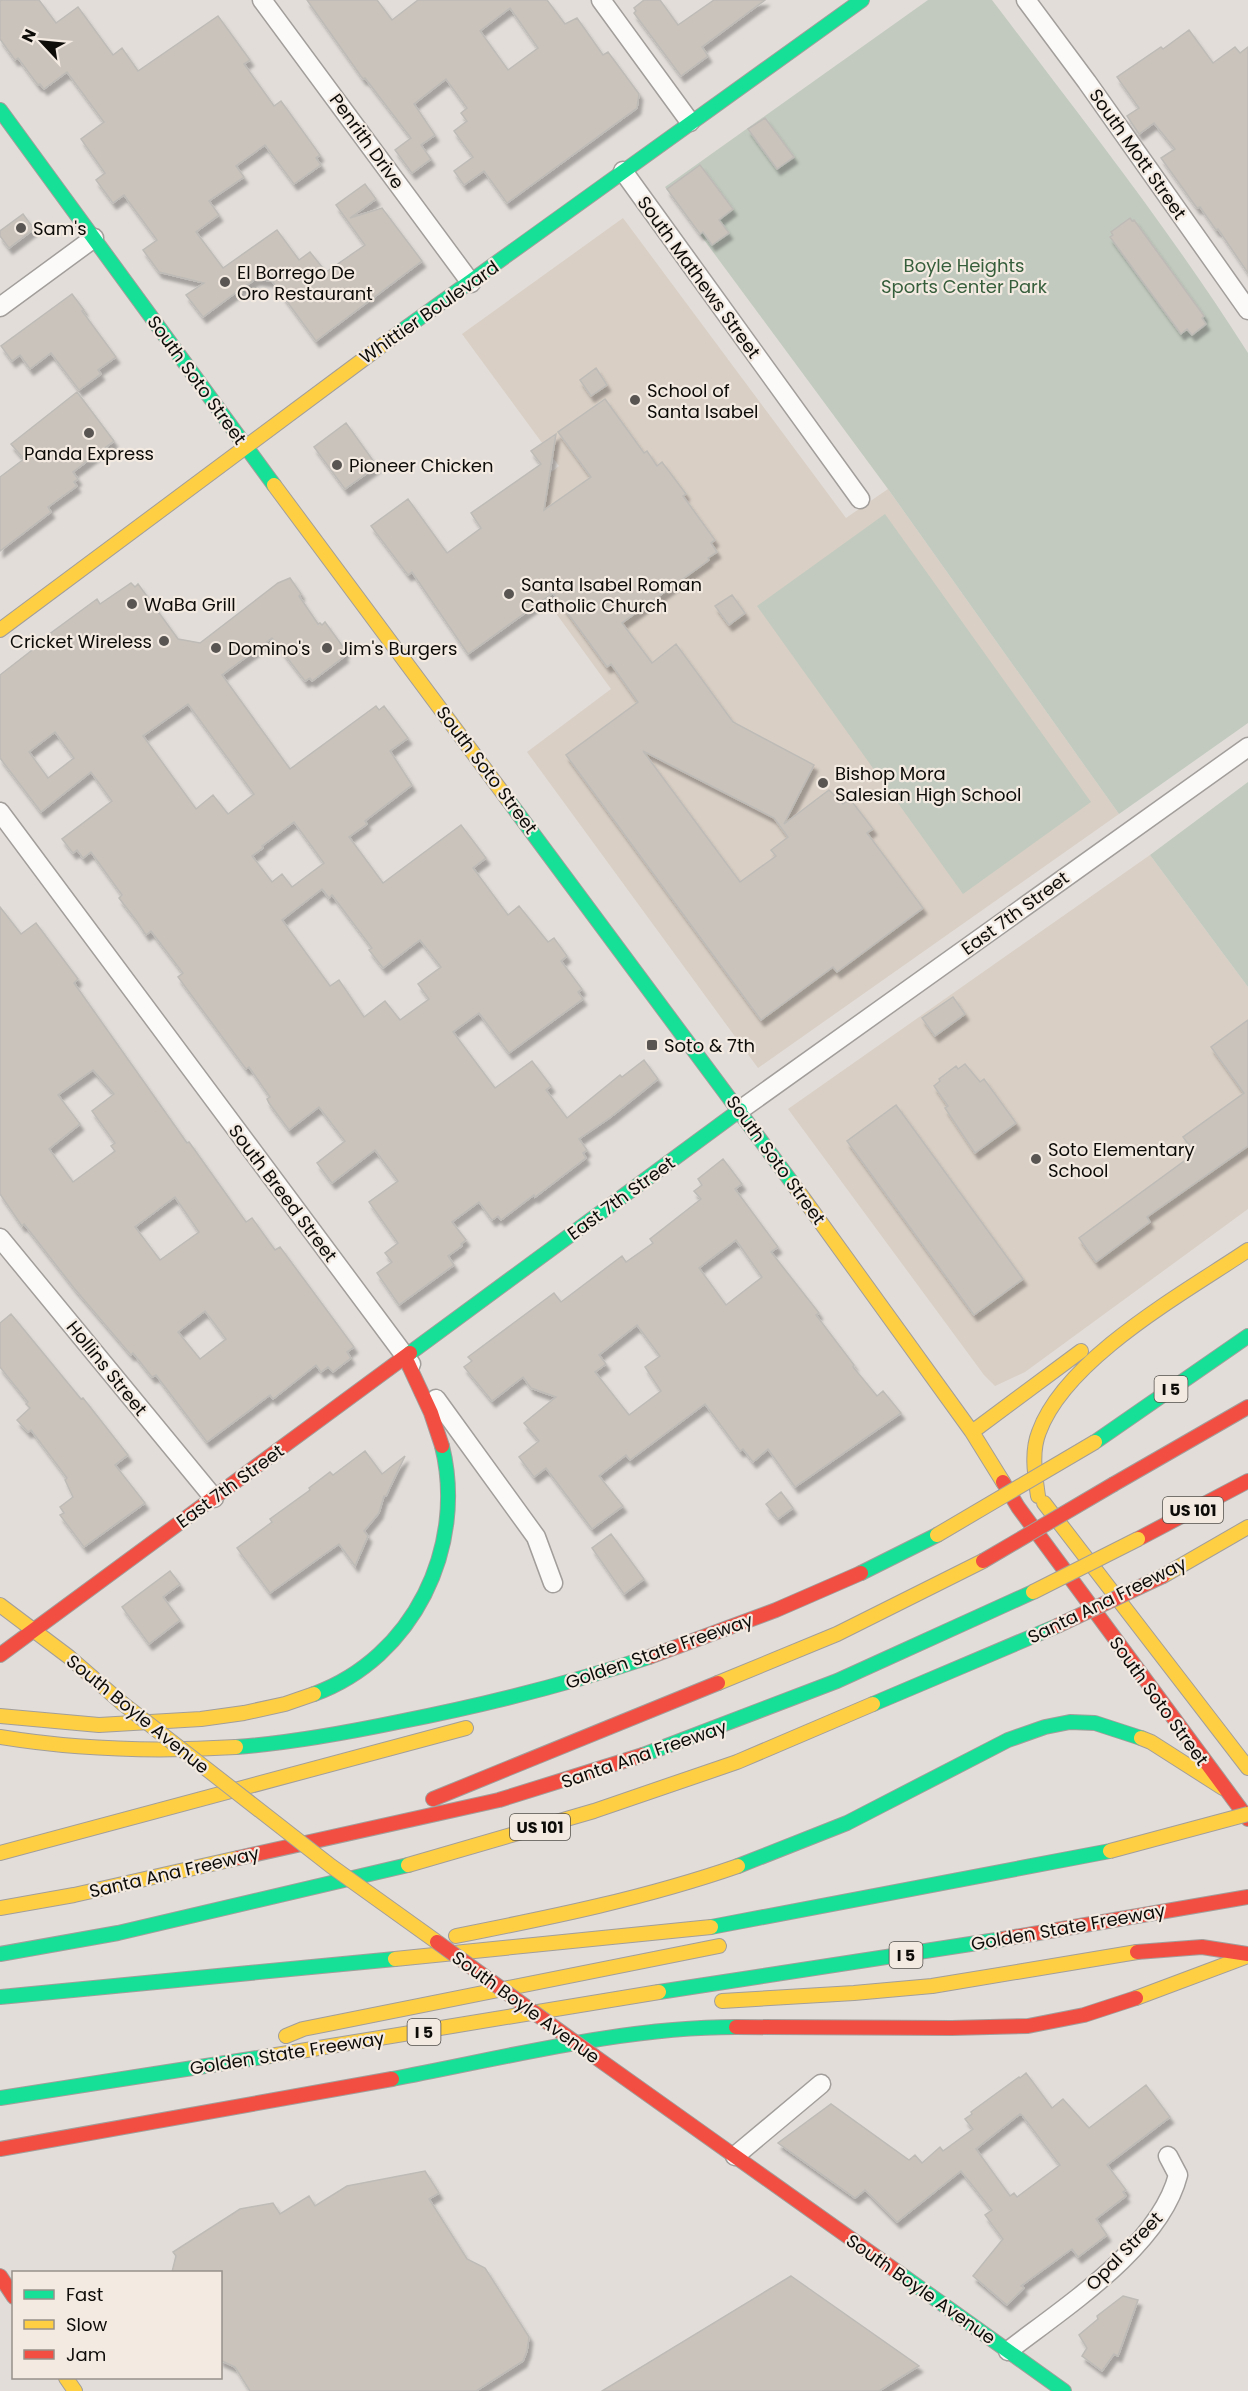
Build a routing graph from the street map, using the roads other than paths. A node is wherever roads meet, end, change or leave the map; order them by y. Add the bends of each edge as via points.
1 (262, 0) edge
2 (601, 0) edge
3 (862, 0) edge
4 (1026, 0) edge
5 (0, 110) edge
6 (690, 122) junction
7 (623, 171) junction
8 (94, 238) junction
9 (471, 283) junction
10 (0, 307) edge
11 (1248, 310) edge
12 (244, 445) junction
13 (860, 499) dead end
14 (0, 630) edge
15 (1248, 747) edge
16 (0, 812) edge
17 (740, 1110) junction
18 (0, 1238) edge
19 (1248, 1250) edge
20 (1178, 1279) dead end
21 (1248, 1336) edge
22 (405, 1357) junction
23 (1248, 1407) edge
24 (1248, 1414) edge
25 (972, 1432) junction
26 (1248, 1480) edge
27 (1114, 1484) junction
28 (1038, 1496) junction
29 (213, 1498) junction
30 (1248, 1527) edge
31 (553, 1582) dead end
32 (0, 1605) edge
33 (33, 1632) junction
34 (0, 1655) edge
35 (587, 1678) junction
36 (549, 1703) dead end
37 (0, 1716) edge
38 (476, 1725) dead end
39 (0, 1737) edge
40 (1248, 1768) edge
41 (1223, 1788) junction
42 (1248, 1814) edge
43 (1248, 1819) edge
44 (352, 1832) junction
45 (1110, 1851) junction
46 (0, 1854) edge
47 (1248, 1897) edge
48 (898, 1906) dead end
49 (0, 1908) edge
50 (730, 1943) dead end
51 (0, 1954) edge
52 (1248, 1955) edge
53 (390, 1959) junction
54 (639, 1995) junction
55 (0, 1996) edge
56 (711, 2002) dead end
57 (678, 2004) dead end
58 (210, 2064) junction
59 (821, 2084) dead end
60 (0, 2098) edge
61 (0, 2149) edge
62 (735, 2156) junction
63 (1168, 2156) dead end
64 (0, 2277) edge
65 (12, 2294) edge
66 (1008, 2351) junction
67 (1064, 2391) edge

1 - 9 street, Penrith Drive
2 - 6 street
3 - 6 main road, Whittier Boulevard
4 - 11 street, South Mott Street
5 - 8 main road, South Soto Street
6 - 7 main road, Whittier Boulevard
7 - 9 main road, Whittier Boulevard
7 - 13 street, South Mathews Street
8 - 10 street
8 - 12 main road, South Soto Street
9 - 12 main road, Whittier Boulevard
12 - 14 main road, Whittier Boulevard
12 - 17 main road, South Soto Street
15 - 17 street, East 7th Street
16 - 22 street, South Breed Street
17 - 22 main road, East 7th Street
17 - 25 main road, South Soto Street
18 - 29 street, Hollins Street
19 - 28 main road via 1116,1341 1072,1379 1051,1406 1039,1431 1034,1459
20 - 25 main road
21 - 35 main road, Golden State Freeway / I 5, bridge via 1095,1442 937,1535 819,1593 722,1632
22 - 29 main road, East 7th Street
22 - 31 street, South Breed Street via 536,1537
22 - 37 main road via 438,1432 447,1479 447,1513 444,1543 423,1603 389,1649 361,1672 327,1689 296,1702 251,1712 197,1720 92,1725
23 - 27 main road
24 - 27 main road
25 - 28 main road, South Soto Street
25 - 41 main road, South Soto Street via 1018,1507
26 - 44 main road, Santa Ana Freeway / US 101, bridge via 1034,1592 837,1683 684,1742 567,1781
27 - 44 main road, bridge via 983,1561 837,1634
28 - 40 main road, South Soto Street
29 - 33 main road, East 7th Street
30 - 51 main road, Santa Ana Freeway / US 101, bridge via 1163,1576 1057,1626 737,1762 594,1811 409,1865 118,1933
32 - 33 main road, South Boyle Avenue
33 - 34 main road, East 7th Street
33 - 62 main road, South Boyle Avenue, bridge via 323,1860
35 - 36 main road
35 - 39 main road, Golden State Freeway / I 5 via 361,1730 206,1750 82,1748
38 - 46 main road
41 - 43 main road, South Soto Street
41 - 53 main road via 1151,1742 1125,1732 1095,1723 1045,1727 1008,1740 847,1823 765,1857 674,1888 544,1919 464,1933
42 - 45 main road, bridge
44 - 49 main road, Santa Ana Freeway / US 101
45 - 48 main road
45 - 53 main road via 702,1929
47 - 54 main road, Golden State Freeway / I 5 via 907,1955
50 - 58 main road via 303,2029
52 - 56 main road via 1224,1947 1193,1945 930,1986
52 - 61 main road via 1150,1994 1084,2015 1028,2026 706,2027 634,2033
53 - 55 main road
54 - 57 main road
54 - 58 main road, Golden State Freeway / I 5
58 - 60 main road, Golden State Freeway / I 5
59 - 62 street
62 - 66 main road, South Boyle Avenue
63 - 66 street, Opal Street via 1179,2175 1159,2219 1104,2277
64 - 65 main road
66 - 67 main road, South Boyle Avenue

